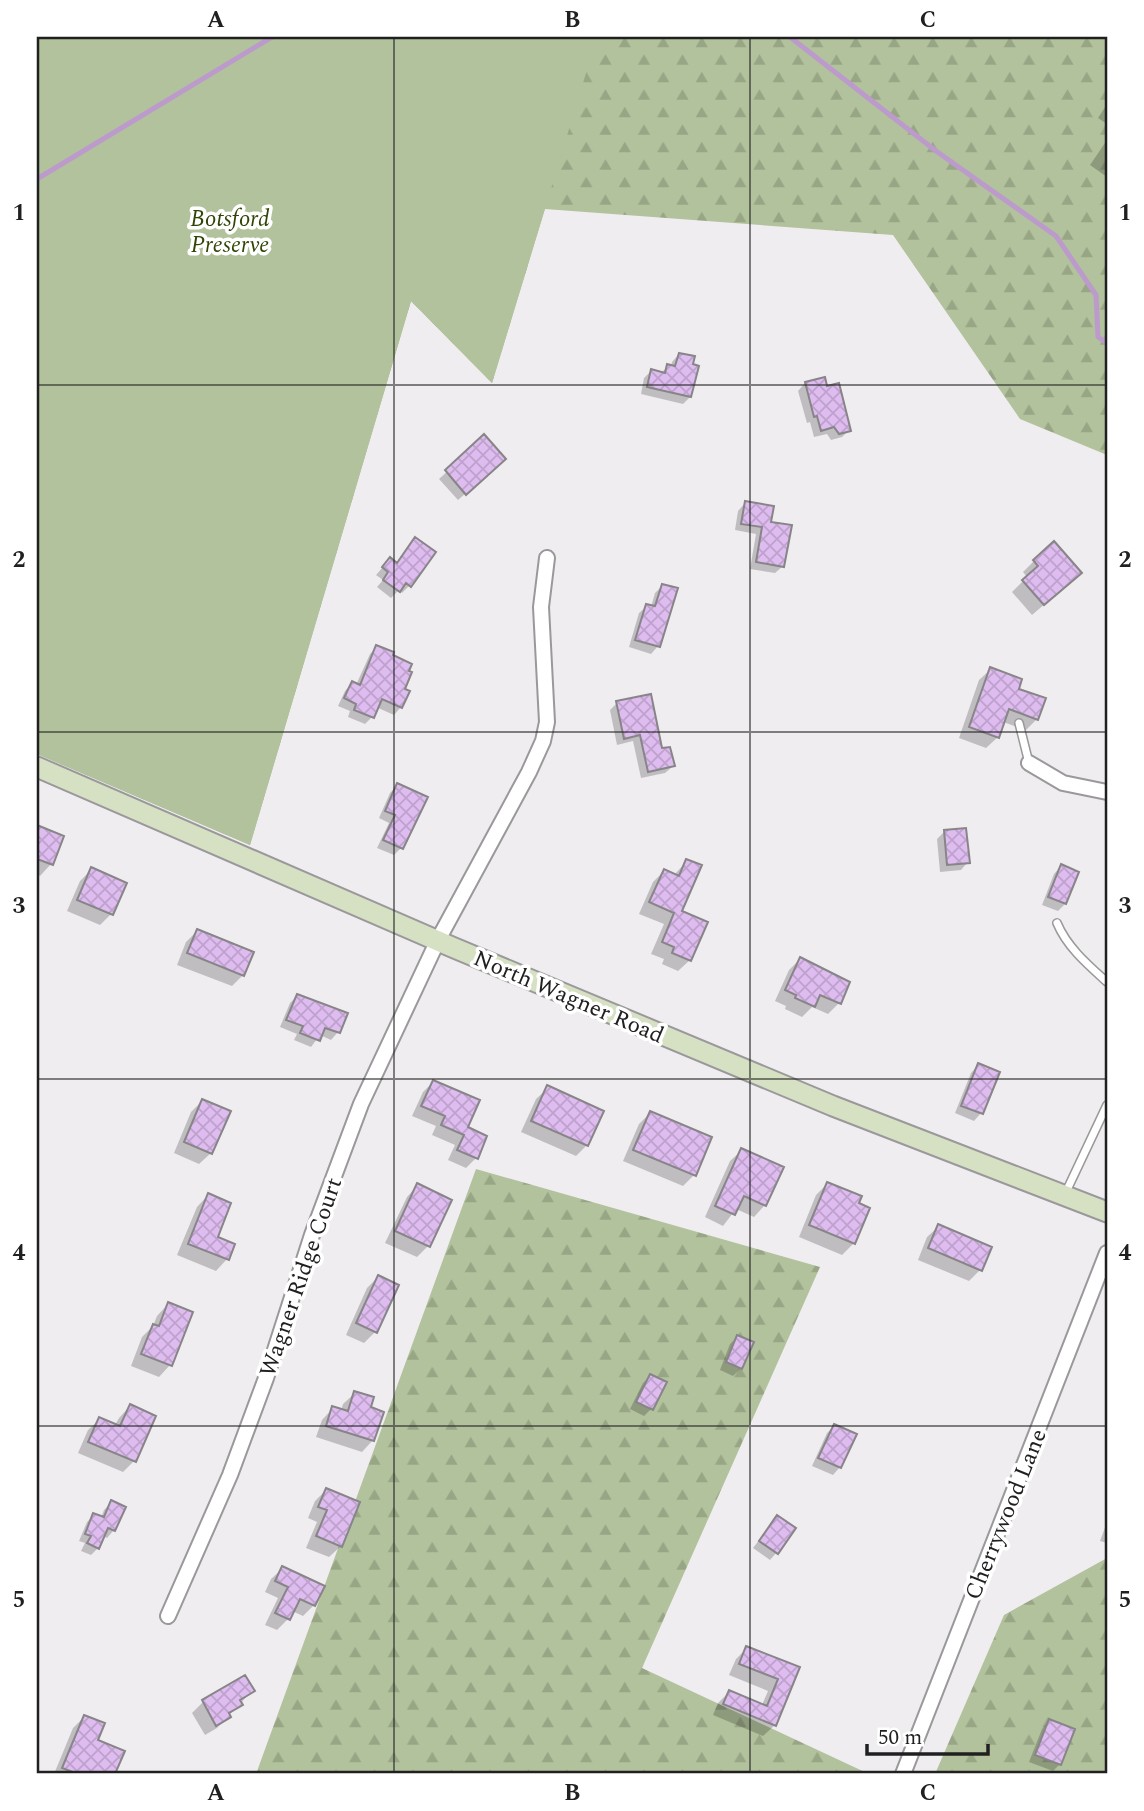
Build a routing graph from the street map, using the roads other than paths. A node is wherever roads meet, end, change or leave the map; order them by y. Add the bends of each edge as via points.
1 (547, 558) dead end
2 (1019, 723) dead end
3 (1029, 762) joint
4 (37, 768) edge
5 (1107, 792) edge
6 (1058, 923) dead end
7 (438, 940) junction
8 (1107, 982) edge
9 (1107, 1105) edge
10 (1065, 1195) junction
11 (1107, 1212) edge
12 (1107, 1253) edge
13 (167, 1616) dead end
14 (902, 1774) edge

1 - 7 street, Wagner Ridge Court via 541,607 547,722 543,741
2 - 3 lane
3 - 5 street via 1063,783
4 - 7 main road, North Wagner Road
6 - 8 lane via 1063,937
7 - 10 main road, North Wagner Road via 833,1106
7 - 13 street, Wagner Ridge Court via 361,1104 230,1475
9 - 10 lane
10 - 11 main road, North Wagner Road
12 - 14 street, Cherrywood Lane

